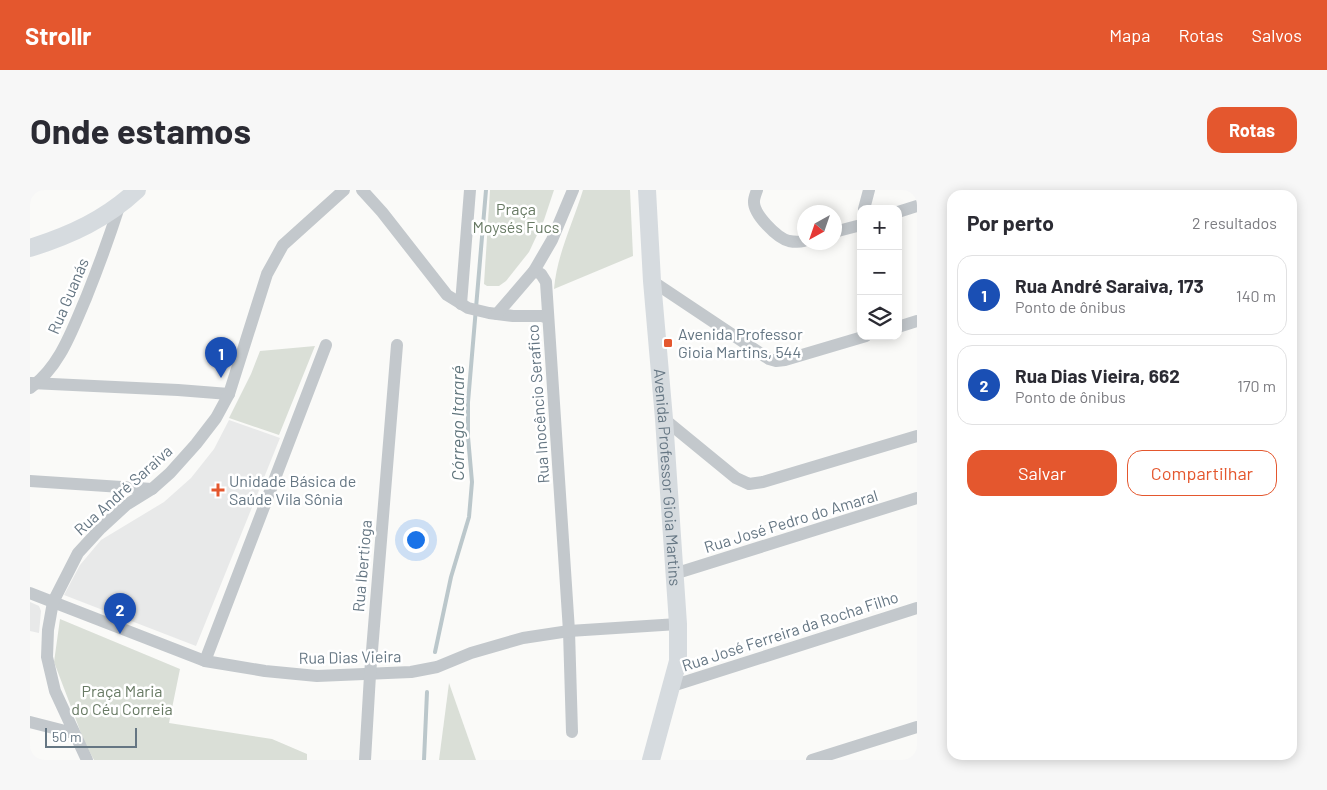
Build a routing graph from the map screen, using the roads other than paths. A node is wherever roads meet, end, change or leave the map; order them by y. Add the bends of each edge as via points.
1 (137, 190) edge
2 (344, 190) edge
3 (362, 190) edge
4 (470, 190) edge
5 (573, 190) edge
6 (647, 190) edge
7 (757, 190) edge
8 (869, 190) edge
9 (865, 205) edge
10 (917, 206) edge
11 (119, 207) junction
12 (902, 211) edge
13 (857, 224) edge
14 (842, 229) edge
15 (797, 241) edge
16 (30, 248) edge
17 (534, 271) junction
18 (652, 281) junction
19 (512, 296) junction
20 (465, 306) junction
21 (493, 314) junction
22 (513, 316) junction
23 (548, 318) junction
24 (917, 321) edge
25 (902, 326) edge
26 (857, 339) edge
27 (326, 345) dead end
28 (397, 345) dead end
29 (33, 385) edge
30 (228, 394) junction
31 (664, 419) junction
32 (917, 436) edge
33 (30, 481) edge
34 (152, 489) junction
35 (917, 498) edge
36 (674, 574) junction
37 (30, 593) edge
38 (53, 602) junction
39 (917, 608) edge
40 (678, 624) junction
41 (569, 631) junction
42 (205, 661) junction
43 (370, 675) junction
44 (672, 686) junction
45 (30, 722) edge
46 (917, 727) edge
47 (572, 732) dead end
48 (73, 733) junction
49 (87, 760) edge
50 (365, 760) edge
51 (651, 760) edge
52 (812, 760) edge

1 - 11 street
2 - 30 street, Rua André Saraiva via 283,245 267,274
3 - 20 street via 447,296
4 - 20 street
5 - 17 street via 552,240
6 - 18 street, Avenida Professor Gioia Martins
7 - 15 street via 756,208 770,229 782,238
8 - 9 street
10 - 12 street
11 - 16 street via 82,228
11 - 29 street, Rua Guanás via 68,342 53,365
13 - 14 street
17 - 19 street
17 - 23 street, Rua Inocêncio Serafico via 541,274 546,282
18 - 26 street via 776,361
18 - 31 street, Avenida Professor Gioia Martins
19 - 21 street
19 - 22 street
20 - 21 street
21 - 22 street
22 - 23 street
23 - 41 street, Rua Inocêncio Serafico
24 - 25 street
27 - 42 street
28 - 43 street, Rua Ibertioga
29 - 30 street
30 - 34 street, Rua André Saraiva via 216,418 196,444
31 - 32 street via 736,478 749,484
31 - 36 street, Avenida Professor Gioia Martins
33 - 34 street
34 - 38 street, Rua André Saraiva via 126,505 78,553
35 - 36 street, Rua José Pedro do Amaral
36 - 40 street, Avenida Professor Gioia Martins
37 - 38 street, Rua Dias Vieira
38 - 42 street, Rua Dias Vieira
38 - 48 street, Rua André Saraiva via 47,657 55,691
39 - 44 street, Rua José Ferreira da Rocha Filho
40 - 41 street, Rua Dias Vieira
40 - 44 street, Avenida Professor Gioia Martins via 678,661
41 - 43 street, Rua Dias Vieira via 523,638 437,667
41 - 47 street, Rua Inocêncio Serafico
42 - 43 street, Rua Dias Vieira via 265,672 317,676
43 - 50 street, Rua Ibertioga
44 - 51 street, Avenida Professor Gioia Martins
45 - 48 street
46 - 52 street
48 - 49 street, Rua André Saraiva

